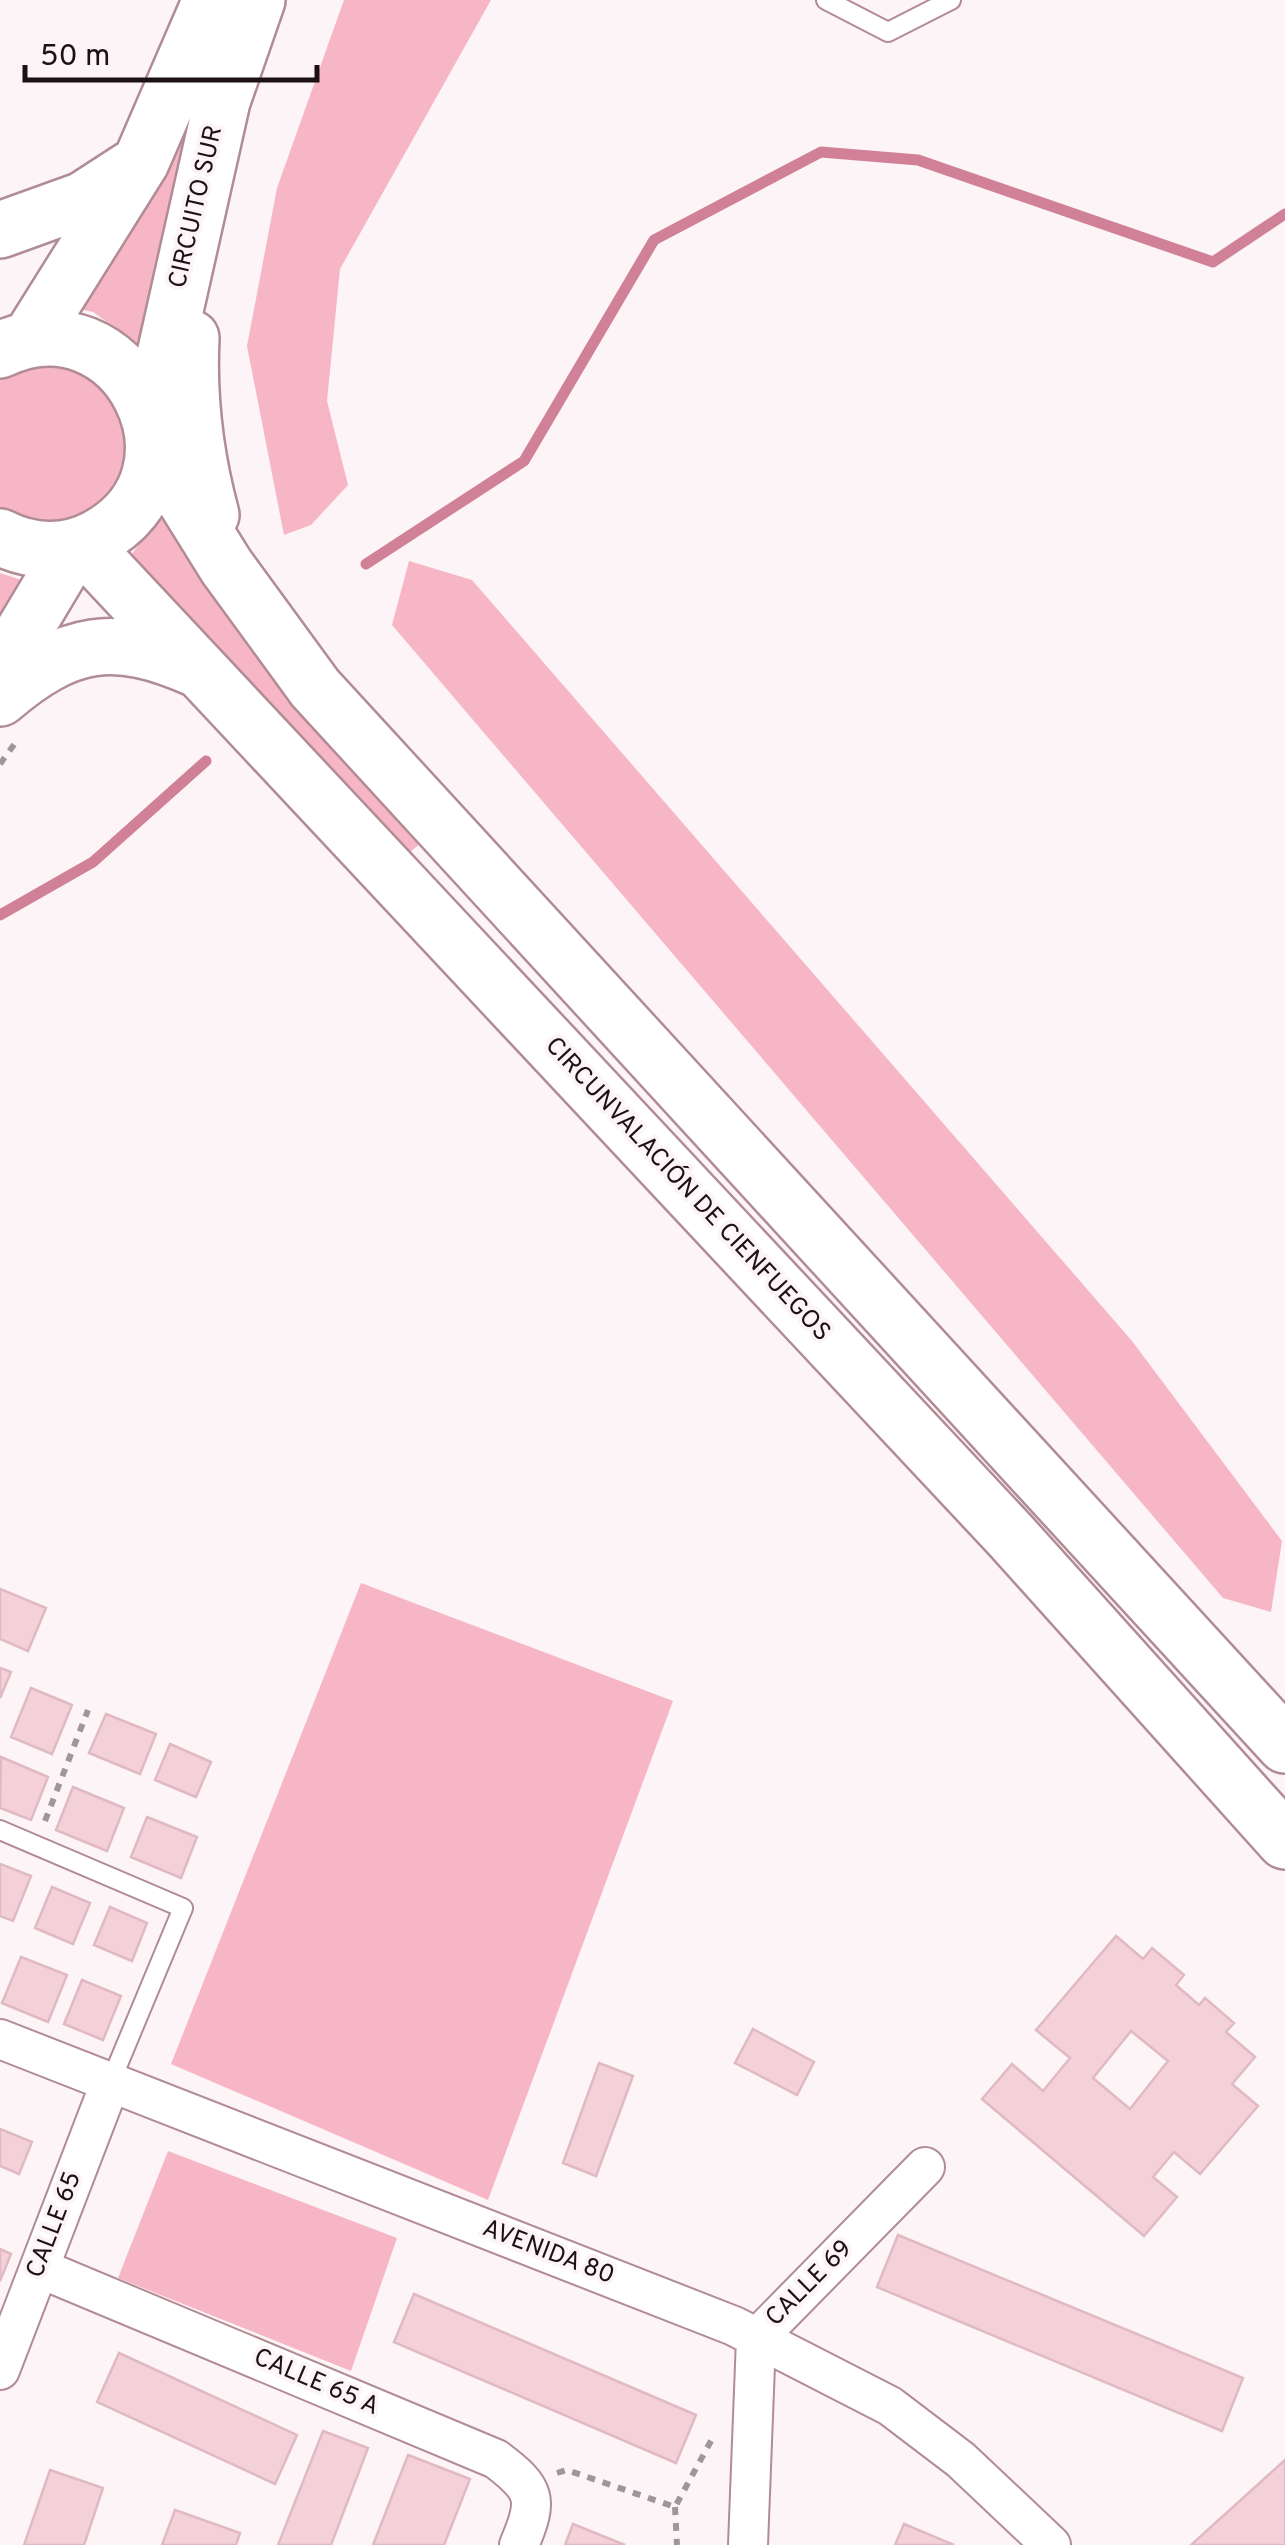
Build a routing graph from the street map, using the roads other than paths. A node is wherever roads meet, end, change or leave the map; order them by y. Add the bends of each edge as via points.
1 (212, 0) edge
2 (257, 0) edge
3 (826, 0) edge
4 (951, 0) edge
5 (141, 162) junction
6 (202, 191) junction
7 (0, 230) edge
8 (12, 341) edge
9 (152, 434) junction
10 (0, 538) edge
11 (79, 546) junction
12 (226, 566) junction
13 (0, 671) edge
14 (204, 672) junction
15 (0, 698) edge
16 (1273, 1724) edge
17 (0, 1830) edge
18 (1285, 1841) edge
19 (0, 2039) edge
20 (111, 2081) junction
21 (925, 2168) dead end
22 (38, 2268) junction
23 (756, 2339) junction
24 (0, 2370) edge
25 (519, 2545) edge
26 (748, 2545) edge
27 (1051, 2545) edge

1 - 5 main road
2 - 6 main road, CIRCUITO SUR via 222,101
3 - 4 lane via 888,32
5 - 7 main road via 83,200
5 - 8 main road
6 - 9 main road, CIRCUITO SUR
6 - 12 main road via 188,390 200,474
8 - 9 main road via 61,338 118,364 138,388
9 - 11 main road via 148,480 134,508 111,530
9 - 12 main road
10 - 11 main road via 44,550
11 - 13 main road
11 - 14 main road, CIRCUNVALACIÓN DE CIENFUEGOS
12 - 16 main road via 315,688
14 - 15 main road via 160,652 110,643 64,653
14 - 18 main road, CIRCUNVALACIÓN DE CIENFUEGOS via 996,1520
17 - 20 lane via 183,1908
19 - 20 street, AVENIDA 80
20 - 22 street, CALLE 65
20 - 23 street, AVENIDA 80
21 - 23 street, CALLE 69
22 - 24 street, CALLE 65
22 - 25 street, CALLE 65 A via 496,2458 527,2482 534,2512
23 - 26 street, CALLE 69
23 - 27 street, AVENIDA 80 via 890,2406 961,2460

